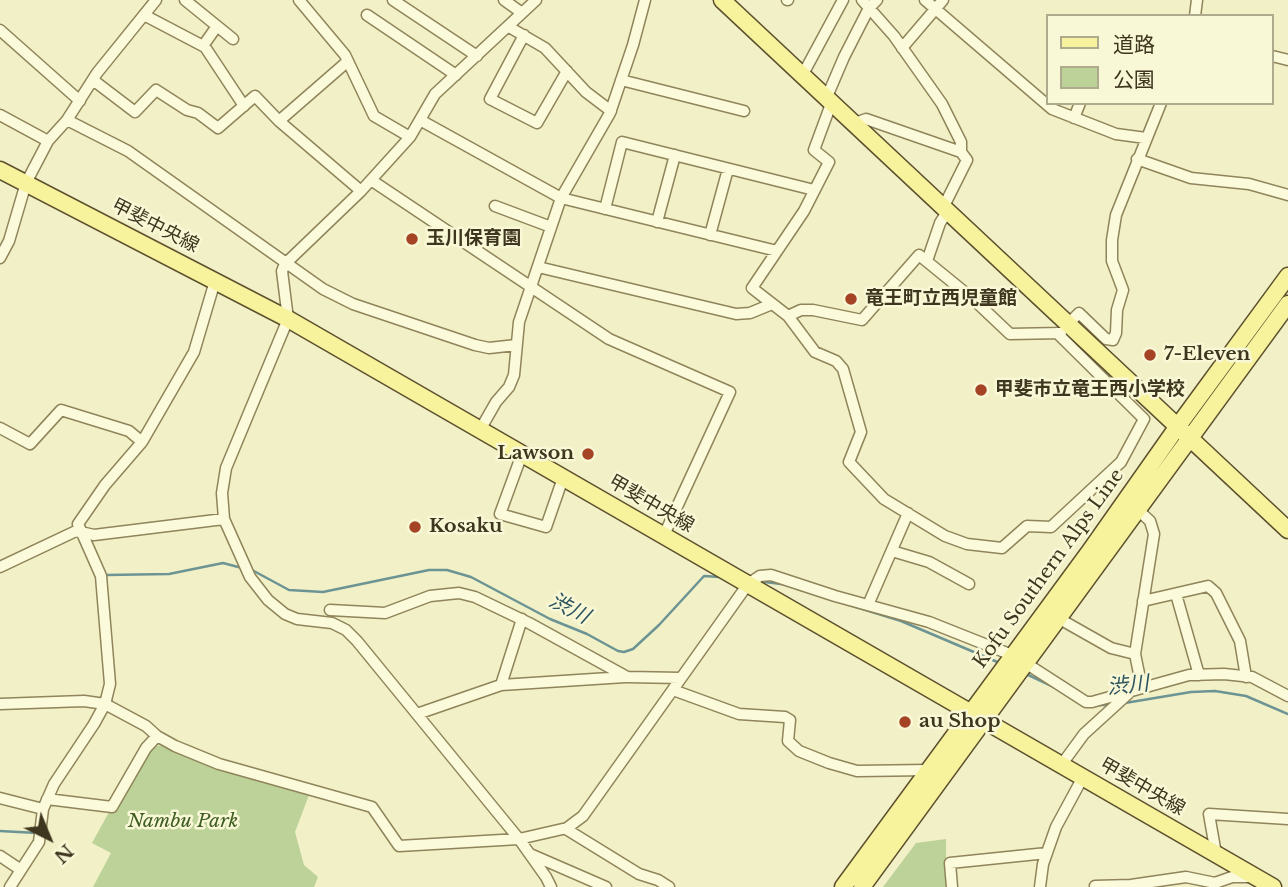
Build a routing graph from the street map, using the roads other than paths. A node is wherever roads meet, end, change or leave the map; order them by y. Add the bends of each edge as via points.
1 (156, 0) edge
2 (185, 0) edge
3 (299, 0) edge
4 (393, 0) edge
5 (503, 0) edge
6 (537, 0) edge
7 (645, 0) edge
8 (722, 0) edge
9 (843, 0) edge
10 (925, 0) edge
11 (943, 0) edge
12 (869, 3) edge
13 (936, 9) junction
14 (522, 13) junction
15 (144, 15) junction
16 (368, 15) dead end
17 (217, 26) junction
18 (509, 27) junction
19 (0, 30) edge
20 (524, 35) junction
21 (233, 39) dead end
22 (203, 46) junction
23 (902, 48) junction
24 (477, 56) junction
25 (348, 61) junction
26 (567, 71) junction
27 (456, 75) junction
28 (802, 76) junction
29 (93, 80) junction
30 (621, 80) junction
31 (80, 101) junction
32 (829, 101) junction
33 (1046, 104) edge
34 (1047, 105) edge
35 (1079, 105) edge
36 (1159, 105) edge
37 (244, 106) junction
38 (611, 111) junction
39 (744, 111) dead end
40 (0, 115) edge
41 (1074, 118) junction
42 (67, 120) junction
43 (420, 120) junction
44 (279, 121) junction
45 (853, 124) junction
46 (410, 137) junction
47 (1146, 138) junction
48 (48, 141) junction
49 (961, 152) junction
50 (675, 155) junction
51 (1137, 159) junction
52 (728, 169) junction
53 (0, 170) edge
54 (372, 180) junction
55 (26, 183) junction
56 (814, 190) junction
57 (361, 191) junction
58 (1288, 195) edge
59 (561, 198) junction
60 (495, 206) dead end
61 (605, 209) junction
62 (945, 210) junction
63 (657, 222) junction
64 (551, 227) junction
65 (710, 235) junction
66 (777, 251) junction
67 (0, 258) edge
68 (926, 261) junction
69 (285, 264) junction
70 (538, 267) junction
71 (1288, 275) edge
72 (215, 281) junction
73 (531, 288) junction
74 (772, 304) junction
75 (1288, 304) edge
76 (788, 316) junction
77 (288, 319) junction
78 (1065, 329) junction
79 (516, 345) junction
80 (1178, 426) junction
81 (0, 428) edge
82 (480, 430) junction
83 (1191, 438) junction
84 (142, 442) junction
85 (522, 454) junction
86 (564, 478) junction
87 (1138, 510) junction
88 (908, 513) junction
89 (225, 519) junction
90 (1288, 530) edge
91 (80, 532) junction
92 (664, 535) junction
93 (892, 551) junction
94 (0, 567) edge
95 (969, 583) dead end
96 (748, 584) junction
97 (1176, 593) junction
98 (1143, 601) junction
99 (868, 605) junction
100 (330, 610) dead end
101 (1058, 618) junction
102 (522, 619) junction
103 (1135, 654) junction
104 (1012, 655) junction
105 (1027, 664) junction
106 (1199, 675) junction
107 (627, 677) junction
108 (1247, 677) junction
109 (681, 678) junction
110 (501, 685) junction
111 (1137, 689) junction
112 (673, 690) junction
113 (1288, 696) edge
114 (0, 704) edge
115 (105, 704) junction
116 (417, 713) junction
117 (978, 716) junction
118 (157, 736) junction
119 (1062, 764) junction
120 (928, 770) junction
121 (1083, 777) junction
122 (0, 799) edge
123 (45, 804) junction
124 (1288, 819) edge
125 (566, 829) junction
126 (519, 839) junction
127 (1047, 853) junction
128 (530, 854) junction
129 (1216, 854) junction
130 (0, 856) edge
131 (21, 870) junction
132 (1256, 877) junction
133 (1096, 886) edge
134 (10, 887) edge
135 (551, 887) edge
136 (606, 887) edge
137 (669, 887) edge
138 (843, 887) edge
139 (862, 887) edge
140 (952, 887) edge
141 (1040, 887) edge
142 (1273, 887) edge

1 - 15 street
2 - 17 street
3 - 25 street
4 - 24 street
5 - 14 street
6 - 14 street
7 - 30 street
8 - 28 main road
9 - 28 street
10 - 13 street
11 - 13 street
12 - 23 street
12 - 32 street
13 - 23 street
13 - 33 street
14 - 18 street
15 - 22 street
15 - 29 street
16 - 27 street
17 - 21 street
17 - 22 street
18 - 20 street
18 - 24 street
19 - 31 street
20 - 26 street via 545,48
20 - 26 street via 490,99 537,123
22 - 37 street
23 - 49 street via 942,104 961,142
24 - 27 street
25 - 44 street
25 - 46 street via 374,116
26 - 38 street
27 - 43 street via 435,94
28 - 32 main road
29 - 31 street
29 - 37 street via 135,112 156,90 218,128
30 - 38 street
30 - 39 street
31 - 42 street
32 - 45 main road
32 - 56 street via 814,150 829,162
34 - 41 street
35 - 41 street
36 - 47 street
37 - 44 street via 256,96
38 - 59 street
40 - 48 street
41 - 47 street via 1116,134
42 - 48 street
42 - 69 street via 128,151
43 - 46 street
43 - 59 street
44 - 57 street
45 - 49 street via 866,119
45 - 62 main road
46 - 54 street
47 - 51 street
48 - 55 street
49 - 62 street via 967,160
50 - 52 street
50 - 61 street via 622,142
50 - 63 street
51 - 58 street via 1191,178 1249,184
51 - 78 street via 1116,215 1112,240 1112,261 1122,290 1116,333 1113,340 1106,339 1079,313
52 - 56 street
52 - 65 street
53 - 55 main road, 甲斐中央線
54 - 57 street
54 - 73 street
55 - 67 street
55 - 72 main road, 甲斐中央線
56 - 66 street
57 - 69 street
59 - 61 street
59 - 64 street
60 - 64 street
61 - 63 street
62 - 68 street
62 - 78 main road
63 - 65 street
64 - 70 street
65 - 66 street
66 - 74 street via 752,288
68 - 76 street via 919,255 862,320 814,310
68 - 78 street via 1010,334
69 - 77 street
69 - 79 street via 353,304 475,345
70 - 73 street
70 - 74 street via 736,314
71 - 80 main road, Kofu Southern Alps Line
72 - 77 main road, 甲斐中央線
72 - 84 street via 194,352
73 - 79 street
73 - 92 street via 609,340 730,392
74 - 76 street
75 - 83 main road, Kofu Southern Alps Line
76 - 88 street via 816,352 843,369 861,432 849,462 884,499
77 - 82 main road, 甲斐中央線
77 - 89 street via 226,468 222,493
78 - 80 main road
78 - 88 street via 1144,419 1121,462 1051,527 1027,526 1002,548 945,536
79 - 82 street via 509,387
80 - 83 main road
80 - 104 main road, Kofu Southern Alps Line
81 - 84 street via 30,444 61,410 130,431
82 - 85 main road, 甲斐中央線
83 - 87 main road, Kofu Southern Alps Line
83 - 90 main road
84 - 91 street via 78,524
85 - 86 main road, 甲斐中央線
85 - 86 street via 500,514 546,527
86 - 92 main road, 甲斐中央線
87 - 98 street via 1150,521 1154,534
87 - 101 main road, Kofu Southern Alps Line
88 - 93 street
89 - 91 street via 94,535
89 - 116 street via 250,577 268,600 297,620 332,623 346,630
91 - 94 street
91 - 115 street via 101,576 110,684
92 - 96 main road, 甲斐中央線
93 - 95 street via 929,562
93 - 99 street
96 - 99 street via 771,575
96 - 109 street
96 - 117 main road, 甲斐中央線
97 - 98 street
97 - 106 street
97 - 108 street via 1208,586 1216,593 1240,641
98 - 103 street
99 - 104 street via 929,622
100 - 102 street via 385,613 430,596 458,593
101 - 103 street via 1111,648
101 - 105 main road, Kofu Southern Alps Line
102 - 107 street
102 - 110 street
103 - 111 street
104 - 117 main road, Kofu Southern Alps Line
105 - 111 street via 1086,702
105 - 117 main road, Kofu Southern Alps Line
106 - 108 street
106 - 111 street
107 - 109 street
107 - 110 street
108 - 113 street
109 - 112 street
110 - 116 street
111 - 119 street via 1084,734
112 - 120 street via 739,714 785,717 790,720 788,741 799,751 829,763 857,771
112 - 125 street via 583,816
114 - 115 street
115 - 118 street
115 - 123 street
116 - 126 street
117 - 119 main road, 甲斐中央線
117 - 120 main road, Kofu Southern Alps Line
117 - 139 main road, Kofu Southern Alps Line
118 - 123 street via 112,807
118 - 126 street via 219,764 372,807 399,846
119 - 121 main road, 甲斐中央線
120 - 138 main road, Kofu Southern Alps Line
121 - 127 street via 1068,800
121 - 129 main road, 甲斐中央線
122 - 123 street
123 - 131 street via 39,842
124 - 129 street via 1209,814
125 - 126 street
125 - 137 street
126 - 128 street
127 - 140 street via 950,863
127 - 141 street
128 - 135 street
128 - 136 street
129 - 132 main road, 甲斐中央線
130 - 131 street
131 - 134 street
132 - 133 street via 1215,883 1186,877
132 - 142 main road, 甲斐中央線

